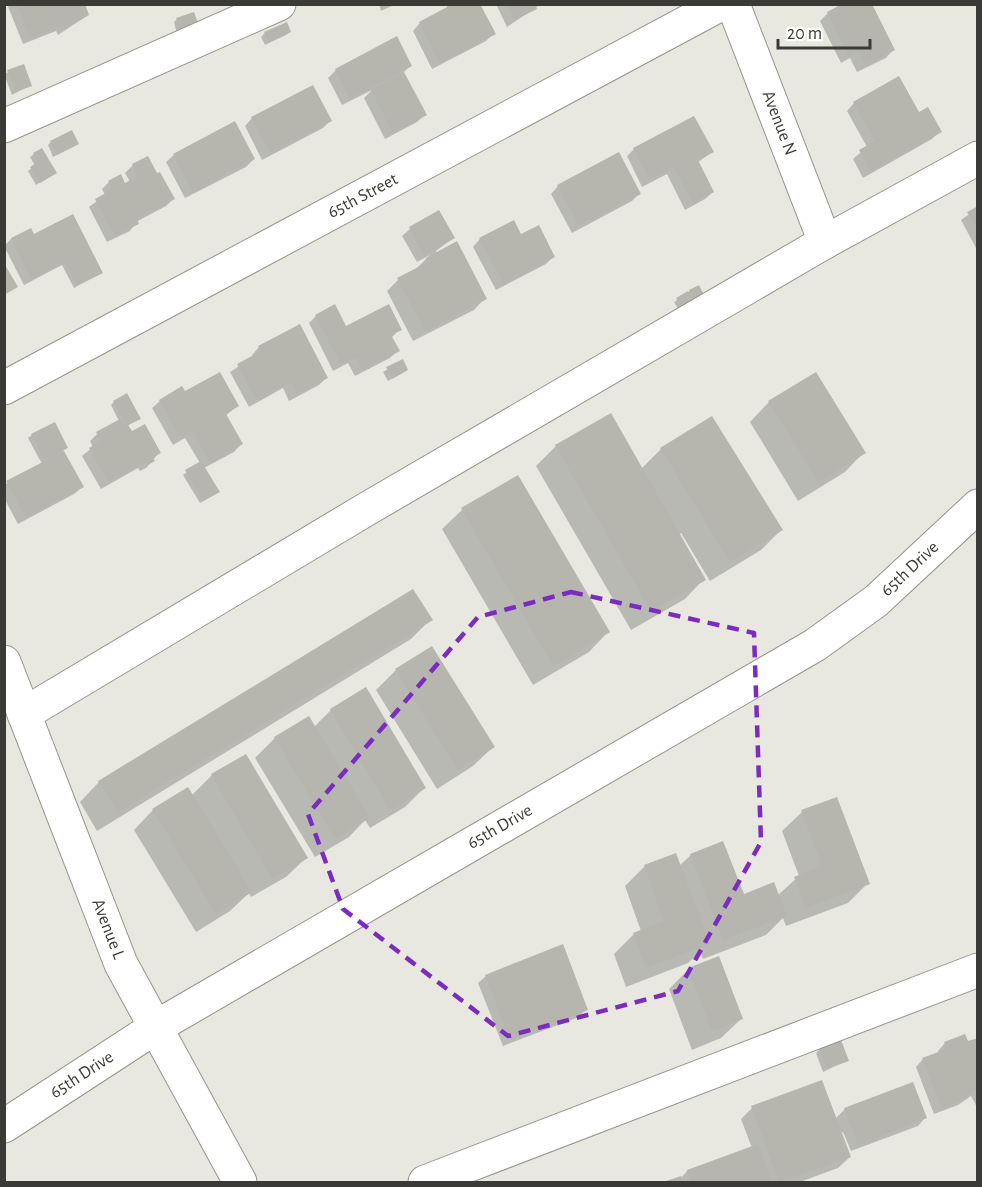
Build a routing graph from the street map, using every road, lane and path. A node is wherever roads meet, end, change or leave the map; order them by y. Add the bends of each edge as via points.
1 (279, 4) edge
2 (721, 4) edge
3 (733, 4) edge
4 (4, 126) edge
5 (978, 158) edge
6 (825, 242) junction
7 (4, 388) edge
8 (978, 507) edge
9 (4, 662) edge
10 (24, 714) junction
11 (978, 970) edge
12 (156, 1027) junction
13 (4, 1126) edge
14 (240, 1182) edge
15 (425, 1182) edge

1 - 4 street
2 - 7 street, 65th Street
3 - 6 street, Avenue N
5 - 6 street
6 - 10 street
8 - 12 street, 65th Drive via 876,601 815,645
9 - 10 street, Avenue L
10 - 12 street, Avenue L via 121,964
11 - 15 street
12 - 13 street, 65th Drive
12 - 14 street, Avenue L

